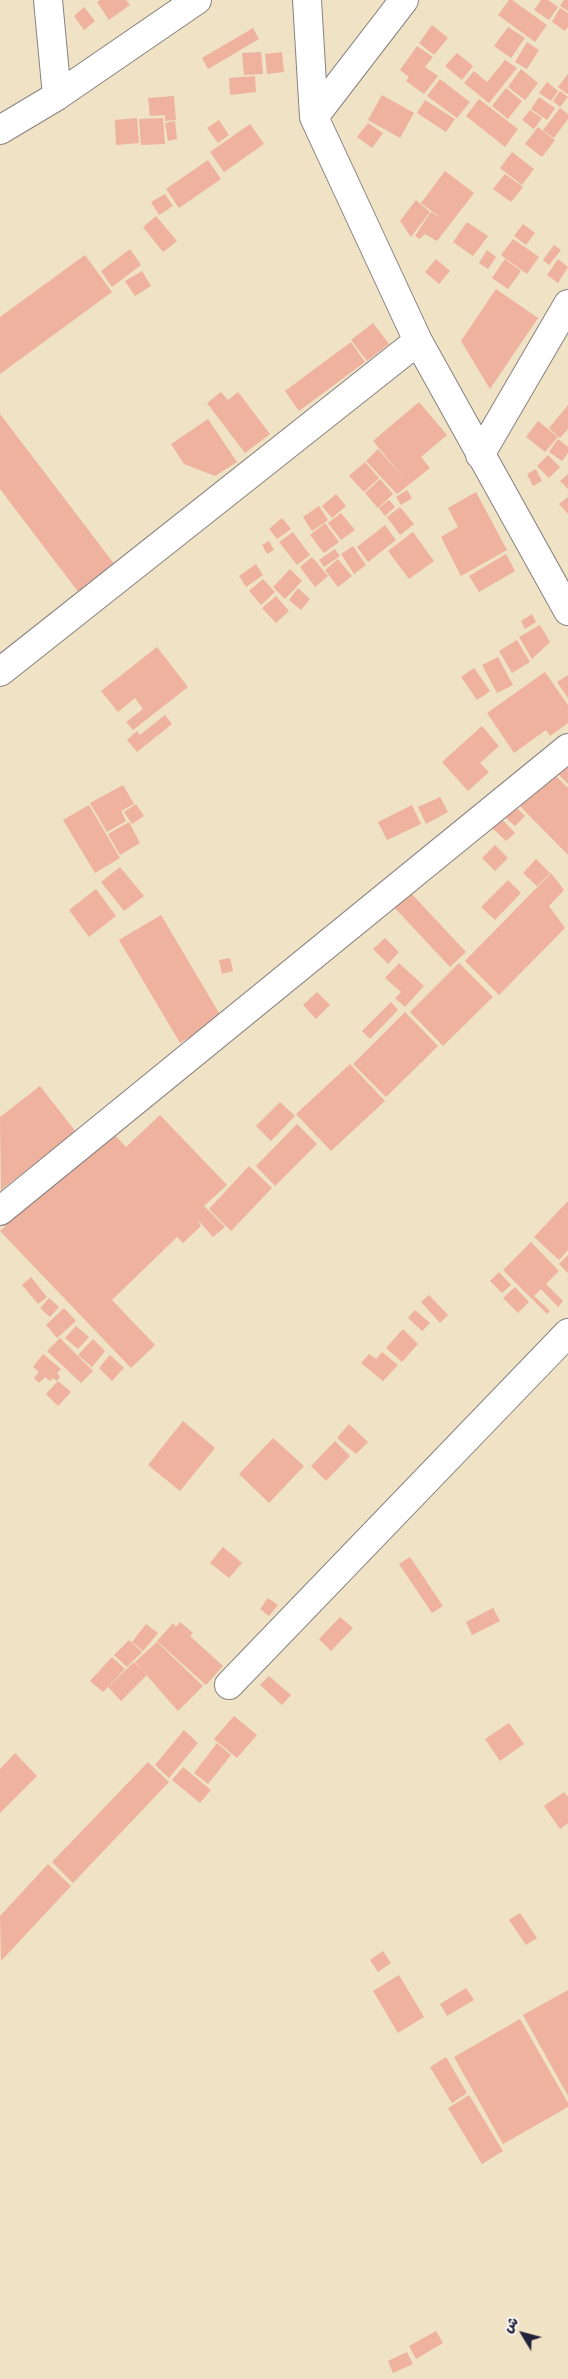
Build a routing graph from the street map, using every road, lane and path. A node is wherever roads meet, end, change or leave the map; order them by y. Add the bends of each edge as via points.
1 (48, 0) edge
2 (197, 0) edge
3 (307, 0) edge
4 (404, 0) edge
5 (57, 96) junction
6 (314, 117) junction
7 (0, 130) edge
8 (568, 304) edge
9 (418, 341) junction
10 (480, 455) junction
11 (568, 611) edge
12 (0, 672) edge
13 (568, 748) edge
14 (0, 1212) edge
15 (568, 1333) edge
16 (229, 1685) dead end

1 - 5 street
2 - 5 street
3 - 6 street
4 - 6 street
5 - 7 street
6 - 9 street
8 - 10 street
9 - 10 street
9 - 12 street
10 - 11 street
13 - 14 street
15 - 16 street

